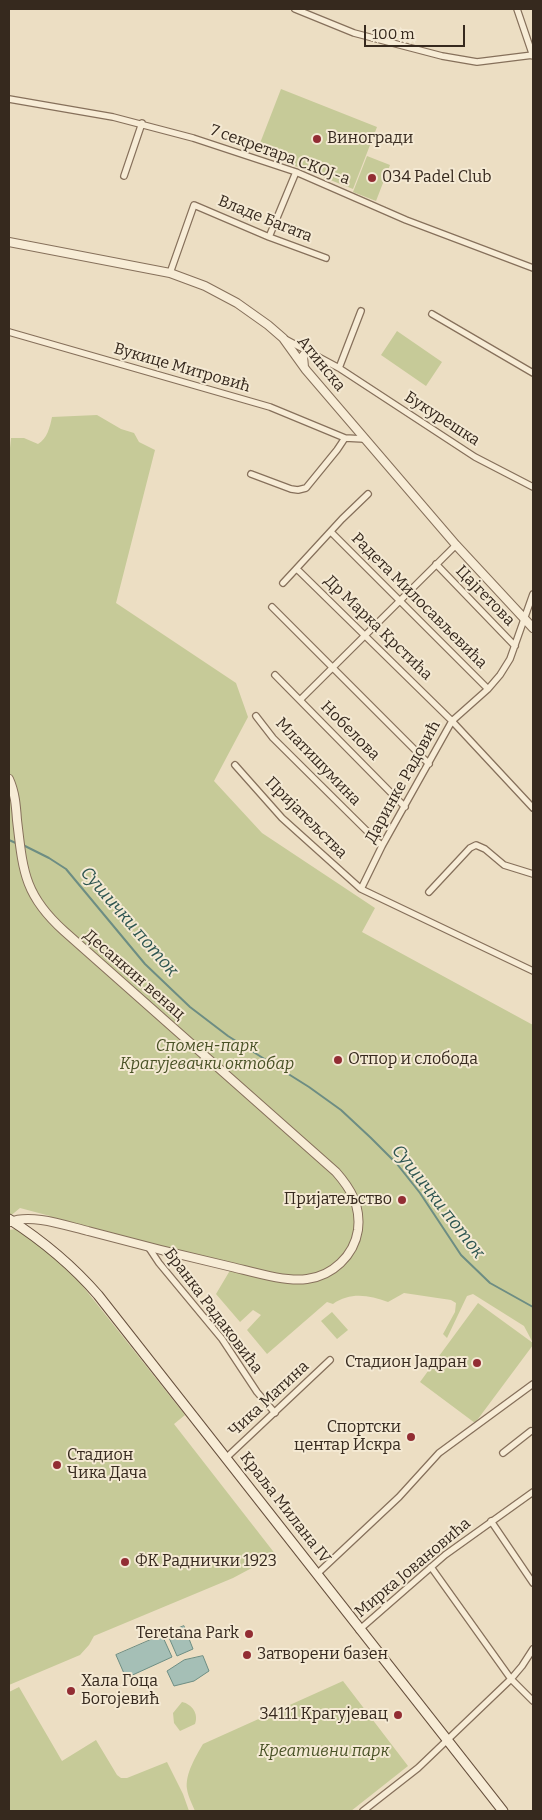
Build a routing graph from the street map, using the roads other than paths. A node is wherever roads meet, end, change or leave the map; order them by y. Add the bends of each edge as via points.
1 (295, 9) edge
2 (517, 9) edge
3 (533, 56) edge
4 (9, 99) edge
5 (142, 124) junction
6 (296, 172) junction
7 (124, 176) dead end
8 (269, 237) junction
9 (9, 242) edge
10 (326, 258) dead end
11 (533, 268) edge
12 (170, 273) junction
13 (361, 311) dead end
14 (432, 314) dead end
15 (9, 332) edge
16 (283, 338) junction
17 (308, 351) junction
18 (304, 367) junction
19 (339, 368) junction
20 (533, 372) edge
21 (345, 438) junction
22 (364, 439) junction
23 (251, 474) dead end
24 (533, 487) edge
25 (368, 494) dead end
26 (330, 532) junction
27 (456, 545) junction
28 (436, 564) junction
29 (296, 569) junction
30 (283, 583) dead end
31 (533, 594) edge
32 (400, 600) junction
33 (272, 607) dead end
34 (524, 620) junction
35 (533, 628) edge
36 (365, 634) junction
37 (515, 646) junction
38 (332, 667) junction
39 (275, 675) dead end
40 (488, 689) junction
41 (300, 700) junction
42 (256, 716) dead end
43 (452, 721) junction
44 (429, 764) junction
45 (235, 765) dead end
46 (9, 779) edge
47 (405, 807) junction
48 (533, 808) edge
49 (382, 846) junction
50 (533, 874) edge
51 (361, 889) junction
52 (429, 892) dead end
53 (533, 971) edge
54 (37, 1220) junction
55 (10, 1221) edge
56 (32, 1234) junction
57 (149, 1248) junction
58 (330, 1360) dead end
59 (533, 1384) edge
60 (275, 1413) junction
61 (532, 1431) edge
62 (503, 1453) dead end
63 (226, 1458) junction
64 (533, 1492) edge
65 (491, 1521) junction
66 (430, 1567) junction
67 (317, 1574) junction
68 (533, 1583) edge
69 (359, 1630) junction
70 (533, 1649) edge
71 (511, 1679) junction
72 (533, 1701) edge
73 (447, 1740) junction
74 (363, 1811) edge
75 (502, 1811) edge

1 - 3 street via 354,32 442,56 477,62
2 - 3 street
4 - 5 street, 7 секретара СКОЈ-а
5 - 6 street, 7 секретара СКОЈ-а
5 - 7 street
6 - 8 street
6 - 11 street, 7 секретара СКОЈ-а via 406,220
8 - 10 street, Владе Багата
8 - 12 street, Владе Багата via 194,205
9 - 12 street, Атинска
12 - 16 street, Атинска via 237,303
13 - 19 street
14 - 20 street
15 - 21 street, Вукице Митровић via 270,407
16 - 17 street, Букурешка
16 - 18 street, Атинска
17 - 18 street via 303,356
17 - 19 street, Букурешка
18 - 22 street, Атинска
19 - 24 street, Букурешка via 475,458
21 - 22 street, Вукице Митровић
21 - 23 street via 306,488 291,489
22 - 27 street, Атинска
25 - 26 street
26 - 29 street
26 - 32 street, Радета Милосављевића
27 - 28 street
27 - 34 street, Атинска
28 - 32 street
28 - 37 street, Цајгетова
29 - 30 street
29 - 36 street, Др Марка Крстића
31 - 34 street, Даринке Радовић
32 - 36 street
32 - 40 street, Радета Милосављевића
33 - 38 street
34 - 35 street, Атинска
34 - 37 street, Даринке Радовић
36 - 38 street
36 - 43 street, Др Марка Крстића
37 - 40 street, Даринке Радовић via 504,669
38 - 41 street
38 - 44 street
39 - 41 street, Нобелова
40 - 43 street, Даринке Радовић
41 - 47 street, Нобелова
42 - 49 street, Млатишумина via 272,738
43 - 44 street, Даринке Радовић
43 - 48 street, Др Марка Крстића
44 - 47 street, Даринке Радовић
45 - 51 street, Пријатељства via 282,818
46 - 57 street, Десанкин венац via 29,887 38,904 332,1168 348,1187 357,1205 358,1230 350,1251 335,1268 308,1279 276,1276
47 - 49 street, Даринке Радовић
49 - 51 street, Даринке Радовић
50 - 52 street via 504,865 478,845 470,848
51 - 53 street, Пријатељства
54 - 55 street, Десанкин венац
54 - 56 street via 31,1226
54 - 57 street, Десанкин венац
55 - 56 main road, Краља Милана IV
56 - 63 main road, Краља Милана IV via 94,1290
57 - 60 street, Бранка Радаковића
58 - 60 street, Чика Матина
59 - 67 street via 439,1453 399,1497
60 - 63 street, Чика Матина
61 - 62 street
63 - 67 main road, Краља Милана IV
64 - 65 street, Мирка Јовановића
65 - 66 street, Мирка Јовановића
65 - 68 street
66 - 69 street, Мирка Јовановића
66 - 71 street
67 - 69 main road, Краља Милана IV
69 - 73 main road, Краља Милана IV
70 - 71 street
71 - 72 street
71 - 73 street
73 - 74 street via 418,1768
73 - 75 main road, Краља Милана IV

